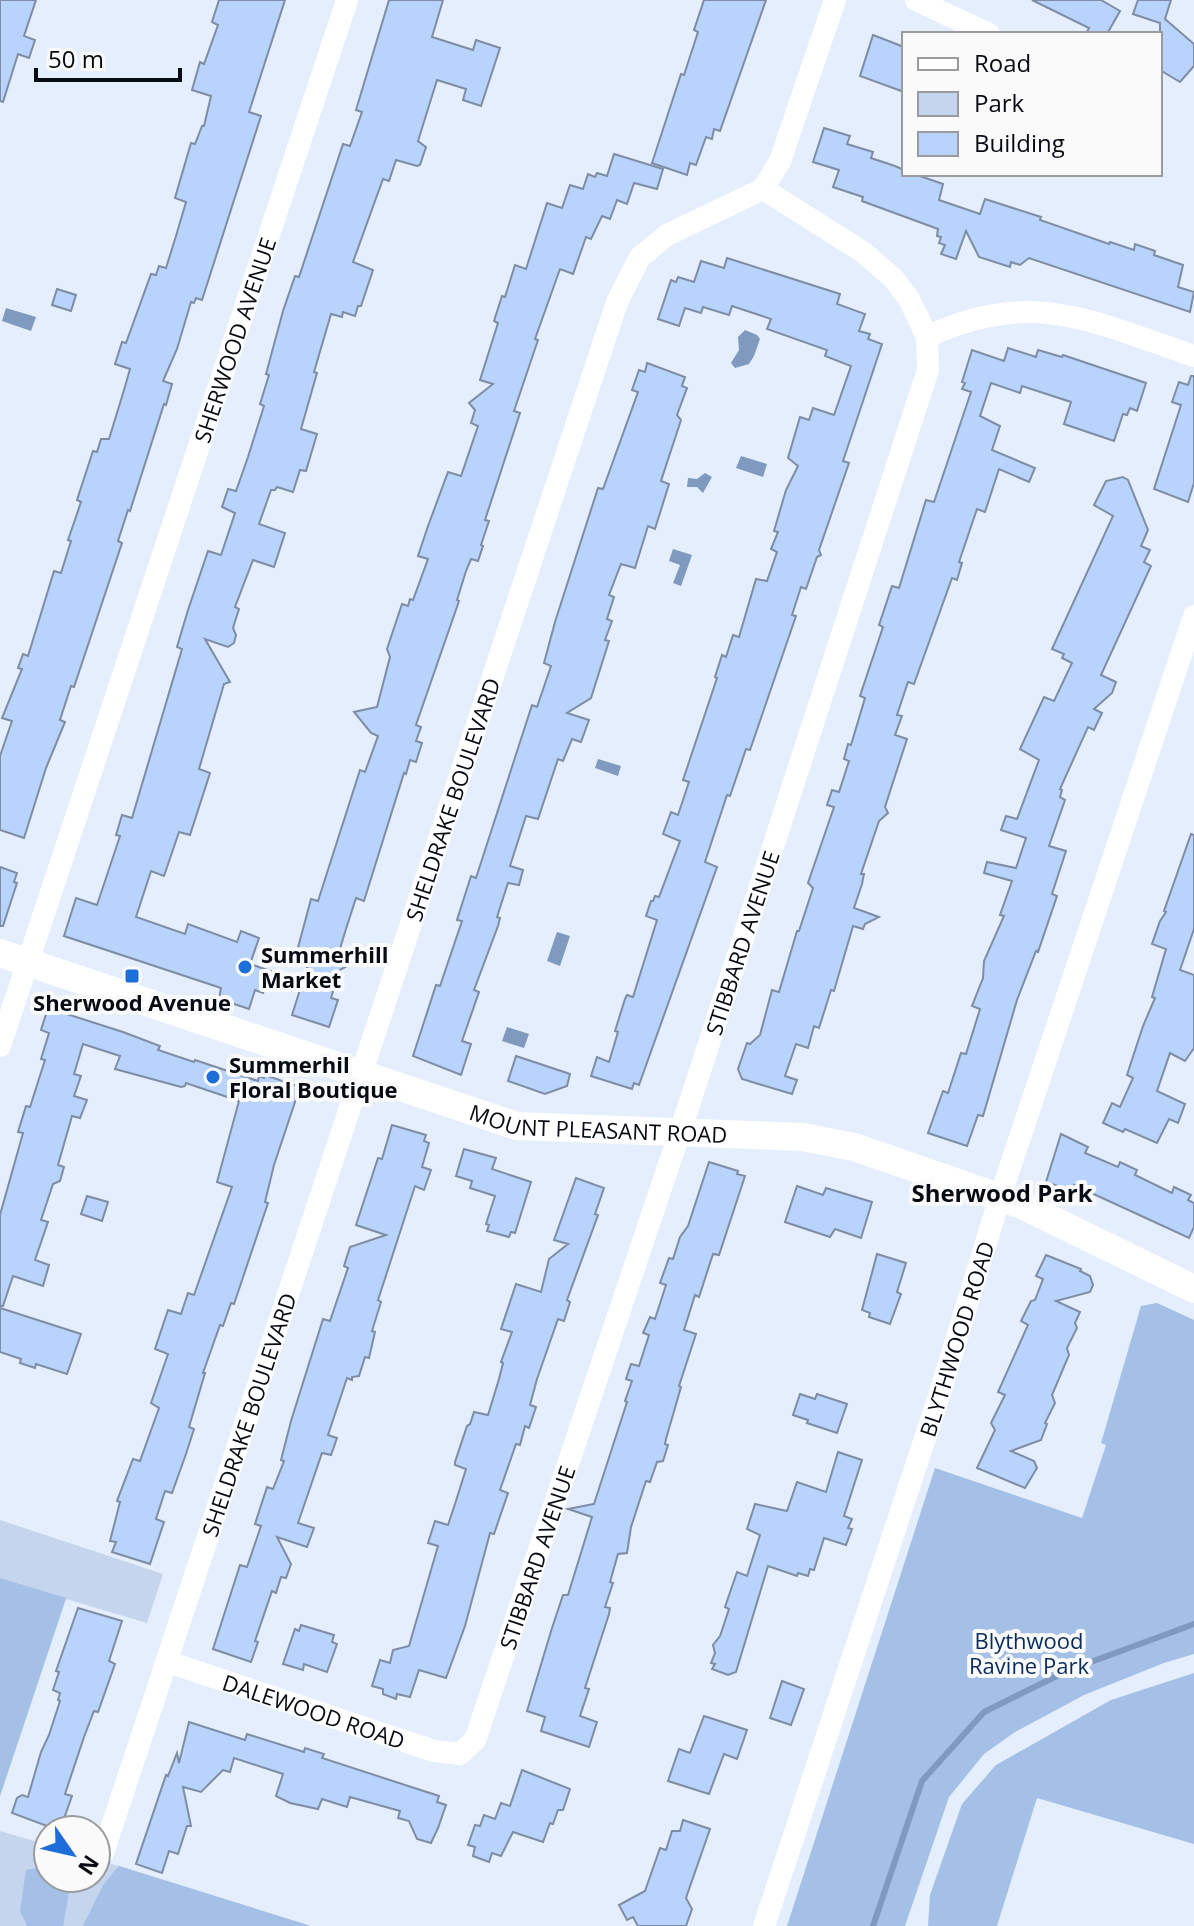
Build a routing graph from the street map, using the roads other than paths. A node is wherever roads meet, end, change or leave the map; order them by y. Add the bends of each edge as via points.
1 (347, 0) edge
2 (835, 0) edge
3 (916, 0) edge
4 (985, 32) edge
5 (763, 189) junction
6 (927, 337) junction
7 (1194, 356) edge
8 (1194, 616) edge
9 (0, 953) edge
10 (28, 962) junction
11 (0, 1046) edge
12 (361, 1074) junction
13 (679, 1134) junction
14 (1000, 1197) junction
15 (1194, 1289) edge
16 (168, 1662) junction
17 (460, 1754) joint
18 (112, 1827) edge
19 (764, 1926) edge

1 - 10 street, SHERWOOD AVENUE
2 - 5 street via 780,161
3 - 4 street
5 - 6 street, STIBBARD AVENUE via 879,265 909,299
5 - 12 street, SHELDRAKE BOULEVARD via 667,235 640,257 617,302
6 - 7 street via 982,316 1035,311 1086,320
6 - 13 street, STIBBARD AVENUE via 928,370
8 - 14 street, BLYTHWOOD ROAD
9 - 10 main road, MOUNT PLEASANT ROAD
10 - 11 street, SHERWOOD AVENUE
10 - 12 main road, MOUNT PLEASANT ROAD
12 - 13 main road, MOUNT PLEASANT ROAD via 517,1126
12 - 16 street, SHELDRAKE BOULEVARD
13 - 14 main road, MOUNT PLEASANT ROAD via 833,1141
13 - 17 street, STIBBARD AVENUE via 475,1740
14 - 15 main road, MOUNT PLEASANT ROAD
14 - 19 street, BLYTHWOOD ROAD
16 - 17 street, DALEWOOD ROAD via 434,1751
16 - 18 street, SHELDRAKE BOULEVARD

